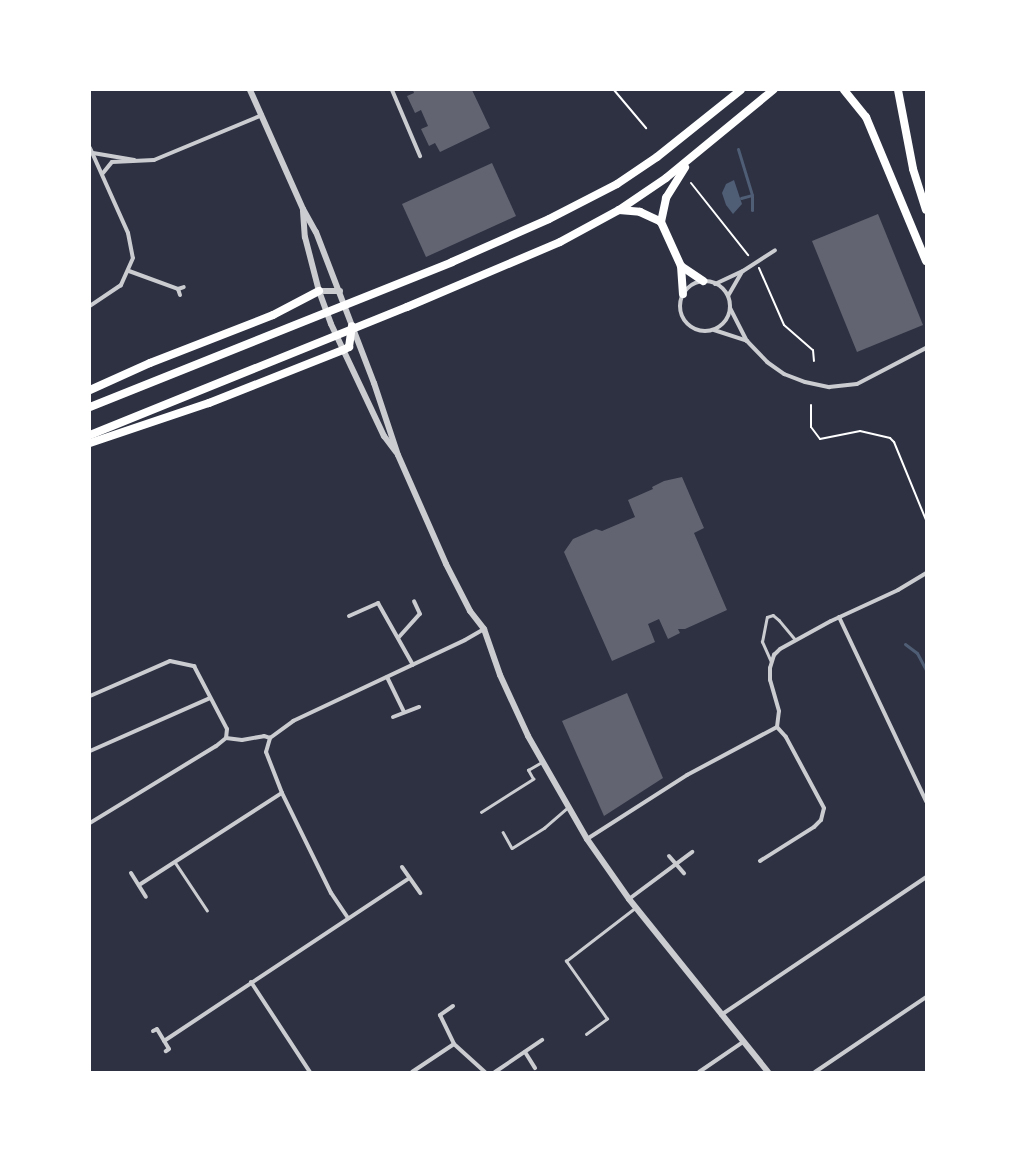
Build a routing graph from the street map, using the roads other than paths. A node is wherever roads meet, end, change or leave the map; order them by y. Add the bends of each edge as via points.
1 (250, 90) edge
2 (392, 90) edge
3 (741, 90) edge
4 (773, 90) edge
5 (844, 90) edge
6 (898, 90) edge
7 (262, 115) junction
8 (91, 150) edge
9 (420, 156) dead end
10 (138, 160) junction
11 (689, 160) junction
12 (103, 173) junction
13 (303, 209) junction
14 (619, 210) junction
15 (926, 210) edge
16 (660, 222) junction
17 (775, 250) dead end
18 (926, 261) edge
19 (681, 266) junction
20 (744, 270) junction
21 (129, 271) junction
22 (703, 281) junction
23 (714, 284) junction
24 (184, 287) dead end
25 (178, 289) junction
26 (319, 291) junction
27 (340, 291) junction
28 (683, 294) junction
29 (180, 295) dead end
30 (728, 296) junction
31 (90, 306) edge
32 (730, 308) junction
33 (352, 325) junction
34 (713, 329) junction
35 (748, 342) junction
36 (926, 348) edge
37 (343, 350) junction
38 (926, 352) edge
39 (919, 353) junction
40 (90, 390) edge
41 (90, 407) edge
42 (90, 435) edge
43 (90, 443) edge
44 (398, 455) junction
45 (926, 573) edge
46 (414, 601) dead end
47 (350, 616) dead end
48 (839, 617) junction
49 (484, 629) junction
50 (399, 637) junction
51 (795, 639) junction
52 (771, 662) junction
53 (413, 665) junction
54 (387, 677) junction
55 (90, 696) edge
56 (210, 698) junction
57 (419, 707) dead end
58 (404, 712) junction
59 (393, 717) dead end
60 (777, 727) junction
61 (226, 738) junction
62 (270, 738) junction
63 (90, 751) edge
64 (542, 762) junction
65 (282, 793) junction
66 (926, 801) edge
67 (568, 807) junction
68 (481, 812) dead end
69 (90, 823) edge
70 (503, 832) dead end
71 (587, 839) junction
72 (692, 852) dead end
73 (669, 856) dead end
74 (760, 861) dead end
75 (175, 862) junction
76 (677, 864) junction
77 (402, 867) dead end
78 (131, 873) dead end
79 (684, 873) dead end
80 (926, 877) edge
81 (409, 878) junction
82 (139, 885) junction
83 (420, 893) dead end
84 (146, 897) dead end
85 (630, 899) junction
86 (636, 907) junction
87 (207, 910) dead end
88 (348, 918) junction
89 (251, 982) junction
90 (926, 997) edge
91 (453, 1006) dead end
92 (721, 1015) junction
93 (153, 1031) dead end
94 (586, 1034) dead end
95 (542, 1040) dead end
96 (164, 1041) junction
97 (743, 1042) junction
98 (454, 1044) junction
99 (166, 1051) dead end
100 (525, 1052) junction
101 (535, 1068) dead end
102 (702, 1071) edge
103 (310, 1072) edge
104 (412, 1072) edge
105 (485, 1072) edge
106 (495, 1072) edge
107 (768, 1072) edge
108 (815, 1072) edge

1 - 7 street
2 - 9 street
3 - 41 main road via 657,157 616,184 549,219 445,265
4 - 11 main road
5 - 18 main road via 866,117
6 - 15 main road via 913,169
7 - 10 street via 177,152 154,160
7 - 13 street
8 - 10 street
8 - 12 street
10 - 12 street via 112,162
11 - 14 main road
11 - 16 main road via 666,198
12 - 21 street via 128,233 133,258
13 - 26 street via 305,237
13 - 27 street via 316,232
14 - 16 main road via 640,212
14 - 42 main road via 560,242 407,307
16 - 19 main road
17 - 20 street
19 - 22 main road
19 - 28 main road
20 - 23 street
20 - 30 street
21 - 25 street
21 - 31 street via 121,285
22 - 23 street
22 - 28 street via 689,287
23 - 30 street via 723,289
24 - 25 street
25 - 29 street
26 - 27 street
26 - 37 street
26 - 40 main road via 273,315 150,363
27 - 33 street
28 - 34 street via 680,309 688,325 705,331
30 - 32 street
32 - 34 street via 725,321
32 - 35 street
33 - 37 main road via 349,347
33 - 44 street
34 - 35 street
35 - 39 street via 767,362 784,374 829,387 857,384
36 - 39 street
37 - 43 main road via 209,404
37 - 44 street via 384,436
38 - 39 street
44 - 49 street via 450,571 470,611
45 - 48 street via 898,590
46 - 50 street via 420,614
47 - 50 street via 378,603
48 - 51 street
48 - 66 street
49 - 53 street
49 - 64 street via 505,687
50 - 53 street
51 - 52 street via 780,649
51 - 52 lane via 773,615 767,617 762,642
52 - 60 street via 770,680 779,711
53 - 54 street
54 - 58 street
54 - 62 street via 293,721
55 - 56 street via 170,661 194,666
56 - 61 street via 227,729
56 - 63 street
57 - 58 street
58 - 59 street
60 - 71 street via 687,775
60 - 74 street via 786,737 824,808 821,820 814,827
61 - 62 street
61 - 69 street
62 - 65 street via 266,752
64 - 67 street
64 - 68 lane via 528,770 532,779
65 - 75 street
65 - 88 street via 331,893
67 - 70 lane via 544,828 512,848
67 - 71 street
71 - 85 street
72 - 76 street
73 - 76 street
75 - 82 street
75 - 87 lane
76 - 79 street
76 - 85 street
77 - 81 street
78 - 82 street
80 - 92 street
81 - 83 street
81 - 88 street
82 - 84 street
85 - 86 street
86 - 92 street
86 - 94 lane via 566,961 607,1019
88 - 89 street
89 - 96 street
89 - 103 street
90 - 108 street
91 - 98 street via 440,1015
92 - 97 street
93 - 96 street via 157,1029
95 - 100 street
96 - 99 street via 169,1049
97 - 102 street
97 - 107 street
98 - 104 street
98 - 105 street
100 - 101 street
100 - 106 street

